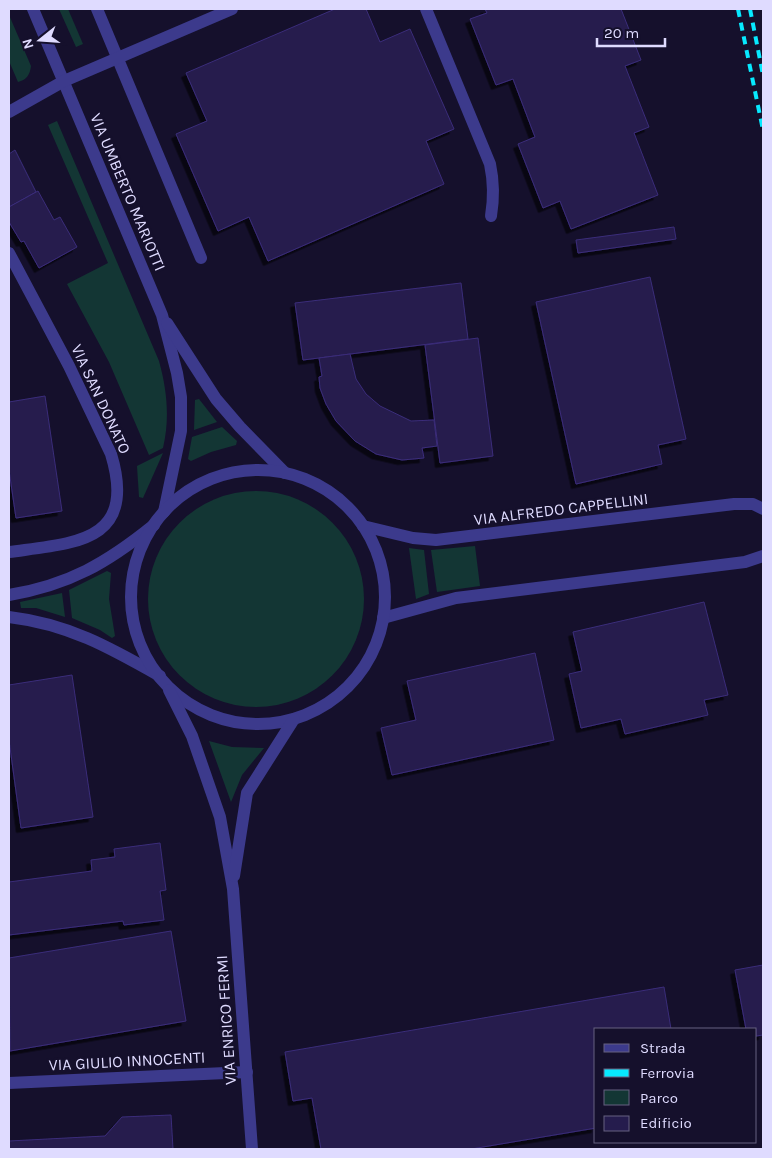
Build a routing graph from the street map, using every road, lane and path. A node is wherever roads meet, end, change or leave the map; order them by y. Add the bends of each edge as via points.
1 (33, 9) edge
2 (97, 9) edge
3 (232, 9) edge
4 (426, 9) edge
5 (118, 58) junction
6 (64, 81) junction
7 (9, 112) edge
8 (491, 216) dead end
9 (9, 253) edge
10 (201, 258) dead end
11 (162, 315) junction
12 (285, 473) junction
13 (763, 508) edge
14 (164, 512) junction
15 (154, 525) junction
16 (364, 526) junction
17 (9, 552) edge
18 (763, 556) edge
19 (9, 595) edge
20 (9, 617) edge
21 (383, 618) junction
22 (163, 679) junction
23 (294, 719) junction
24 (232, 889) junction
25 (247, 1072) junction
26 (9, 1083) edge
27 (252, 1149) edge

1 - 6 street, VIA UMBERTO MARIOTTI
2 - 5 street
3 - 5 street
4 - 8 street via 490,164 494,198
5 - 6 street
5 - 10 street
6 - 7 street
6 - 11 street, VIA UMBERTO MARIOTTI
9 - 17 street, VIA SAN DONATO via 112,454 118,494 110,520 90,536 67,544
11 - 12 street, VIA UMBERTO MARIOTTI via 216,399
11 - 14 street, VIA UMBERTO MARIOTTI via 177,373 182,412 182,431
12 - 14 street via 252,470 220,476 189,490
12 - 16 street via 310,481 333,494
13 - 16 street, VIA ALFREDO CAPPELLINI via 753,504 734,504 436,540
14 - 15 street
15 - 19 street via 120,552 82,574 43,588
15 - 22 street via 138,558 132,602 138,637
16 - 21 street via 381,566 385,591
18 - 21 street via 745,562 456,598
20 - 22 street via 71,630
21 - 23 street via 372,654 350,686 324,706
22 - 23 street via 194,707 229,721 266,724
22 - 24 street via 192,736 209,783 220,817
23 - 24 street via 247,793
24 - 25 street, VIA ENRICO FERMI
25 - 26 street, VIA GIULIO INNOCENTI
25 - 27 street, VIA ENRICO FERMI

